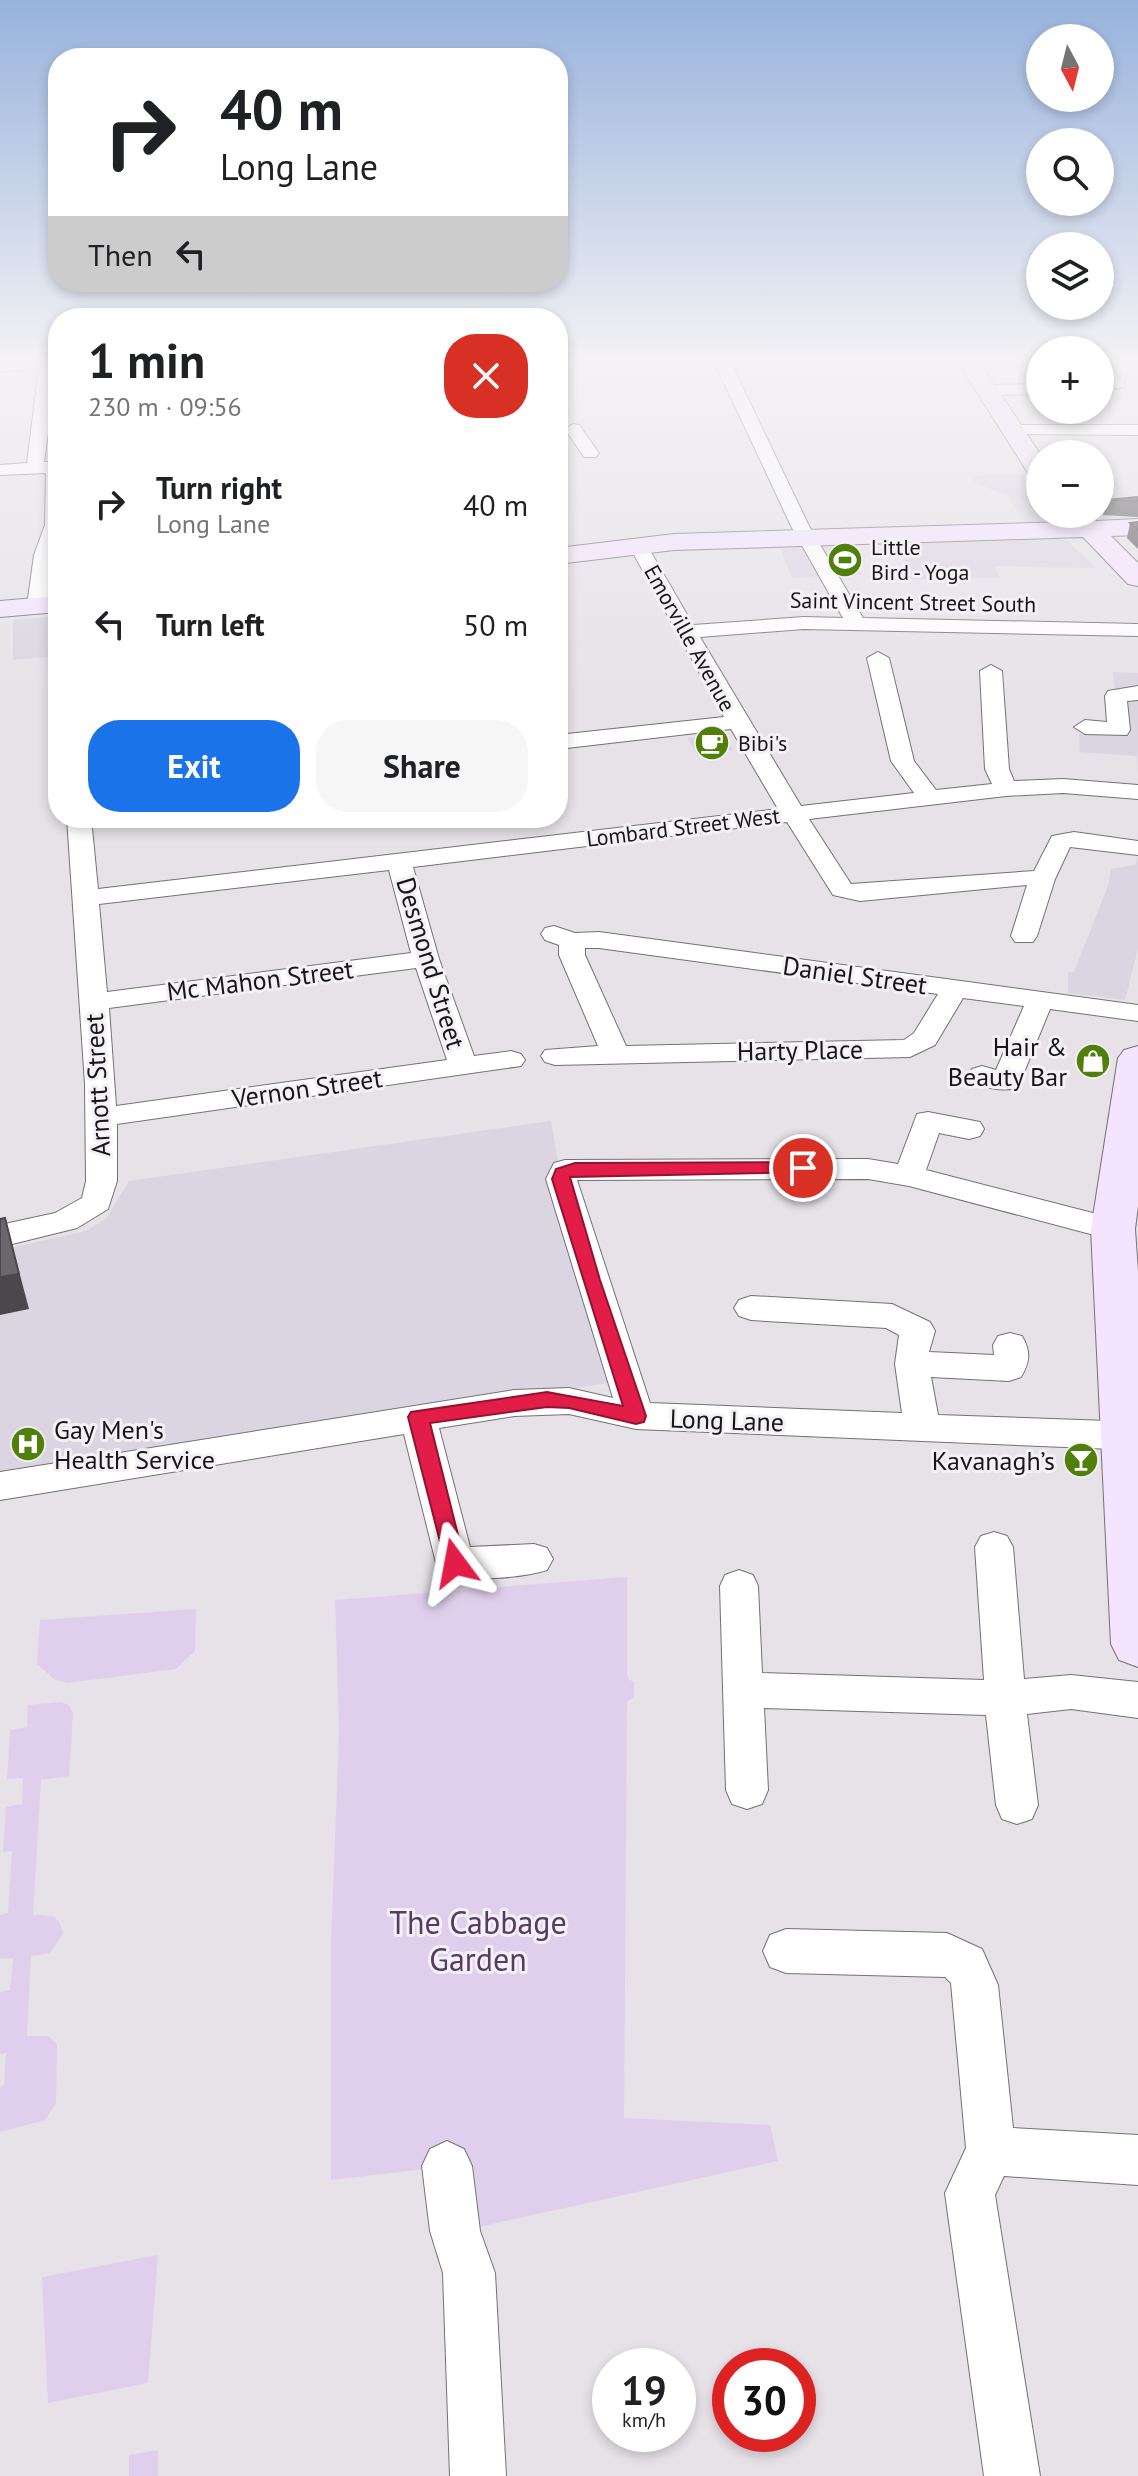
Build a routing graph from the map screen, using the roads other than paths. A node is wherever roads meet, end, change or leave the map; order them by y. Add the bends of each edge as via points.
1 (777, 475) edge
2 (1026, 524) edge
3 (1114, 524) edge
4 (1138, 527) edge
5 (1090, 528) edge
6 (807, 537) junction
7 (48, 543) edge
8 (637, 544) junction
9 (568, 554) edge
10 (1138, 578) edge
11 (48, 605) edge
12 (0, 609) edge
13 (857, 625) junction
14 (1138, 630) edge
15 (687, 632) junction
16 (878, 658) dead end
17 (991, 671) dead end
18 (1138, 693) edge
19 (737, 722) junction
20 (1085, 727) dead end
21 (568, 741) edge
22 (1006, 789) junction
23 (1138, 792) edge
24 (929, 797) junction
25 (793, 815) junction
26 (79, 828) edge
27 (1138, 848) edge
28 (399, 861) junction
29 (1042, 879) junction
30 (85, 898) junction
31 (1024, 936) dead end
32 (426, 959) junction
33 (955, 988) junction
34 (1041, 999) junction
35 (93, 1002) junction
36 (1138, 1013) edge
37 (615, 1052) junction
38 (555, 1056) dead end
39 (1138, 1058) edge
40 (511, 1060) dead end
41 (463, 1066) junction
42 (982, 1075) dead end
43 (102, 1117) junction
44 (969, 1129) dead end
45 (909, 1176) junction
46 (1113, 1229) junction
47 (0, 1236) edge
48 (751, 1308) dead end
49 (1010, 1345) dead end
50 (912, 1364) junction
51 (636, 1416) junction
52 (418, 1417) junction
53 (924, 1429) junction
54 (1133, 1436) edge
55 (0, 1486) edge
56 (994, 1547) dead end
57 (534, 1559) dead end
58 (739, 1586) dead end
59 (1138, 1644) edge
60 (743, 1690) junction
61 (1005, 1698) junction
62 (1138, 1700) edge
63 (747, 1790) dead end
64 (1017, 1805) dead end
65 (786, 1951) dead end
66 (991, 2151) junction
67 (1138, 2160) edge
68 (447, 2166) dead end
69 (478, 2476) edge
70 (1012, 2476) edge

1 - 6 street
2 - 6 main road
3 - 4 main road
5 - 10 main road
6 - 8 main road
6 - 13 street
7 - 11 street
8 - 9 main road
8 - 15 street, Emorville Avenue
11 - 12 main road
13 - 14 street, Saint Vincent Street South
13 - 15 street, Saint Vincent Street South via 778,623
15 - 19 street, Emorville Avenue
16 - 24 street via 903,761
17 - 22 street via 997,769
18 - 20 street via 1116,696 1119,730
19 - 21 street
19 - 25 street, Emorville Avenue
22 - 23 street, Lombard Street West via 1054,786
22 - 24 street, Lombard Street West
24 - 25 street, Lombard Street West
25 - 28 street, Lombard Street West
25 - 29 street, Emorville Avenue via 846,892
26 - 30 street, Arnott Street
27 - 29 street via 1061,841
28 - 30 street, Lombard Street West
28 - 32 street, Desmond Street
29 - 31 street
30 - 35 street, Arnott Street
32 - 35 street, Mc Mahon Street
32 - 41 street, Desmond Street
33 - 34 street, Daniel Street
33 - 37 street, Harty Place via 925,1039 910,1048
33 - 37 street, Daniel Street via 563,937
34 - 36 street, Daniel Street
34 - 42 street via 1005,1082
35 - 43 street, Arnott Street
37 - 38 street, Harty Place
39 - 46 main road
40 - 41 street, Vernon Street
41 - 43 street, Vernon Street
43 - 47 street, Arnott Street via 102,1190 97,1202 80,1215
44 - 45 street via 928,1121
45 - 46 street
45 - 51 street via 827,1168 565,1170 561,1179
46 - 54 main road
48 - 50 street via 892,1316 918,1331
49 - 50 street via 1009,1368
50 - 53 street
51 - 52 street, Long Lane via 547,1399
51 - 53 street, Long Lane
52 - 55 street, Long Lane
52 - 57 street via 455,1563
53 - 54 street, Long Lane
54 - 59 main road
56 - 61 street
58 - 60 street
60 - 61 street
60 - 63 street
61 - 62 street via 1071,1692
61 - 64 street
65 - 66 street via 947,1955 964,1961 975,1985
66 - 67 street
66 - 70 street via 970,2193
68 - 69 street via 455,2231 469,2273

